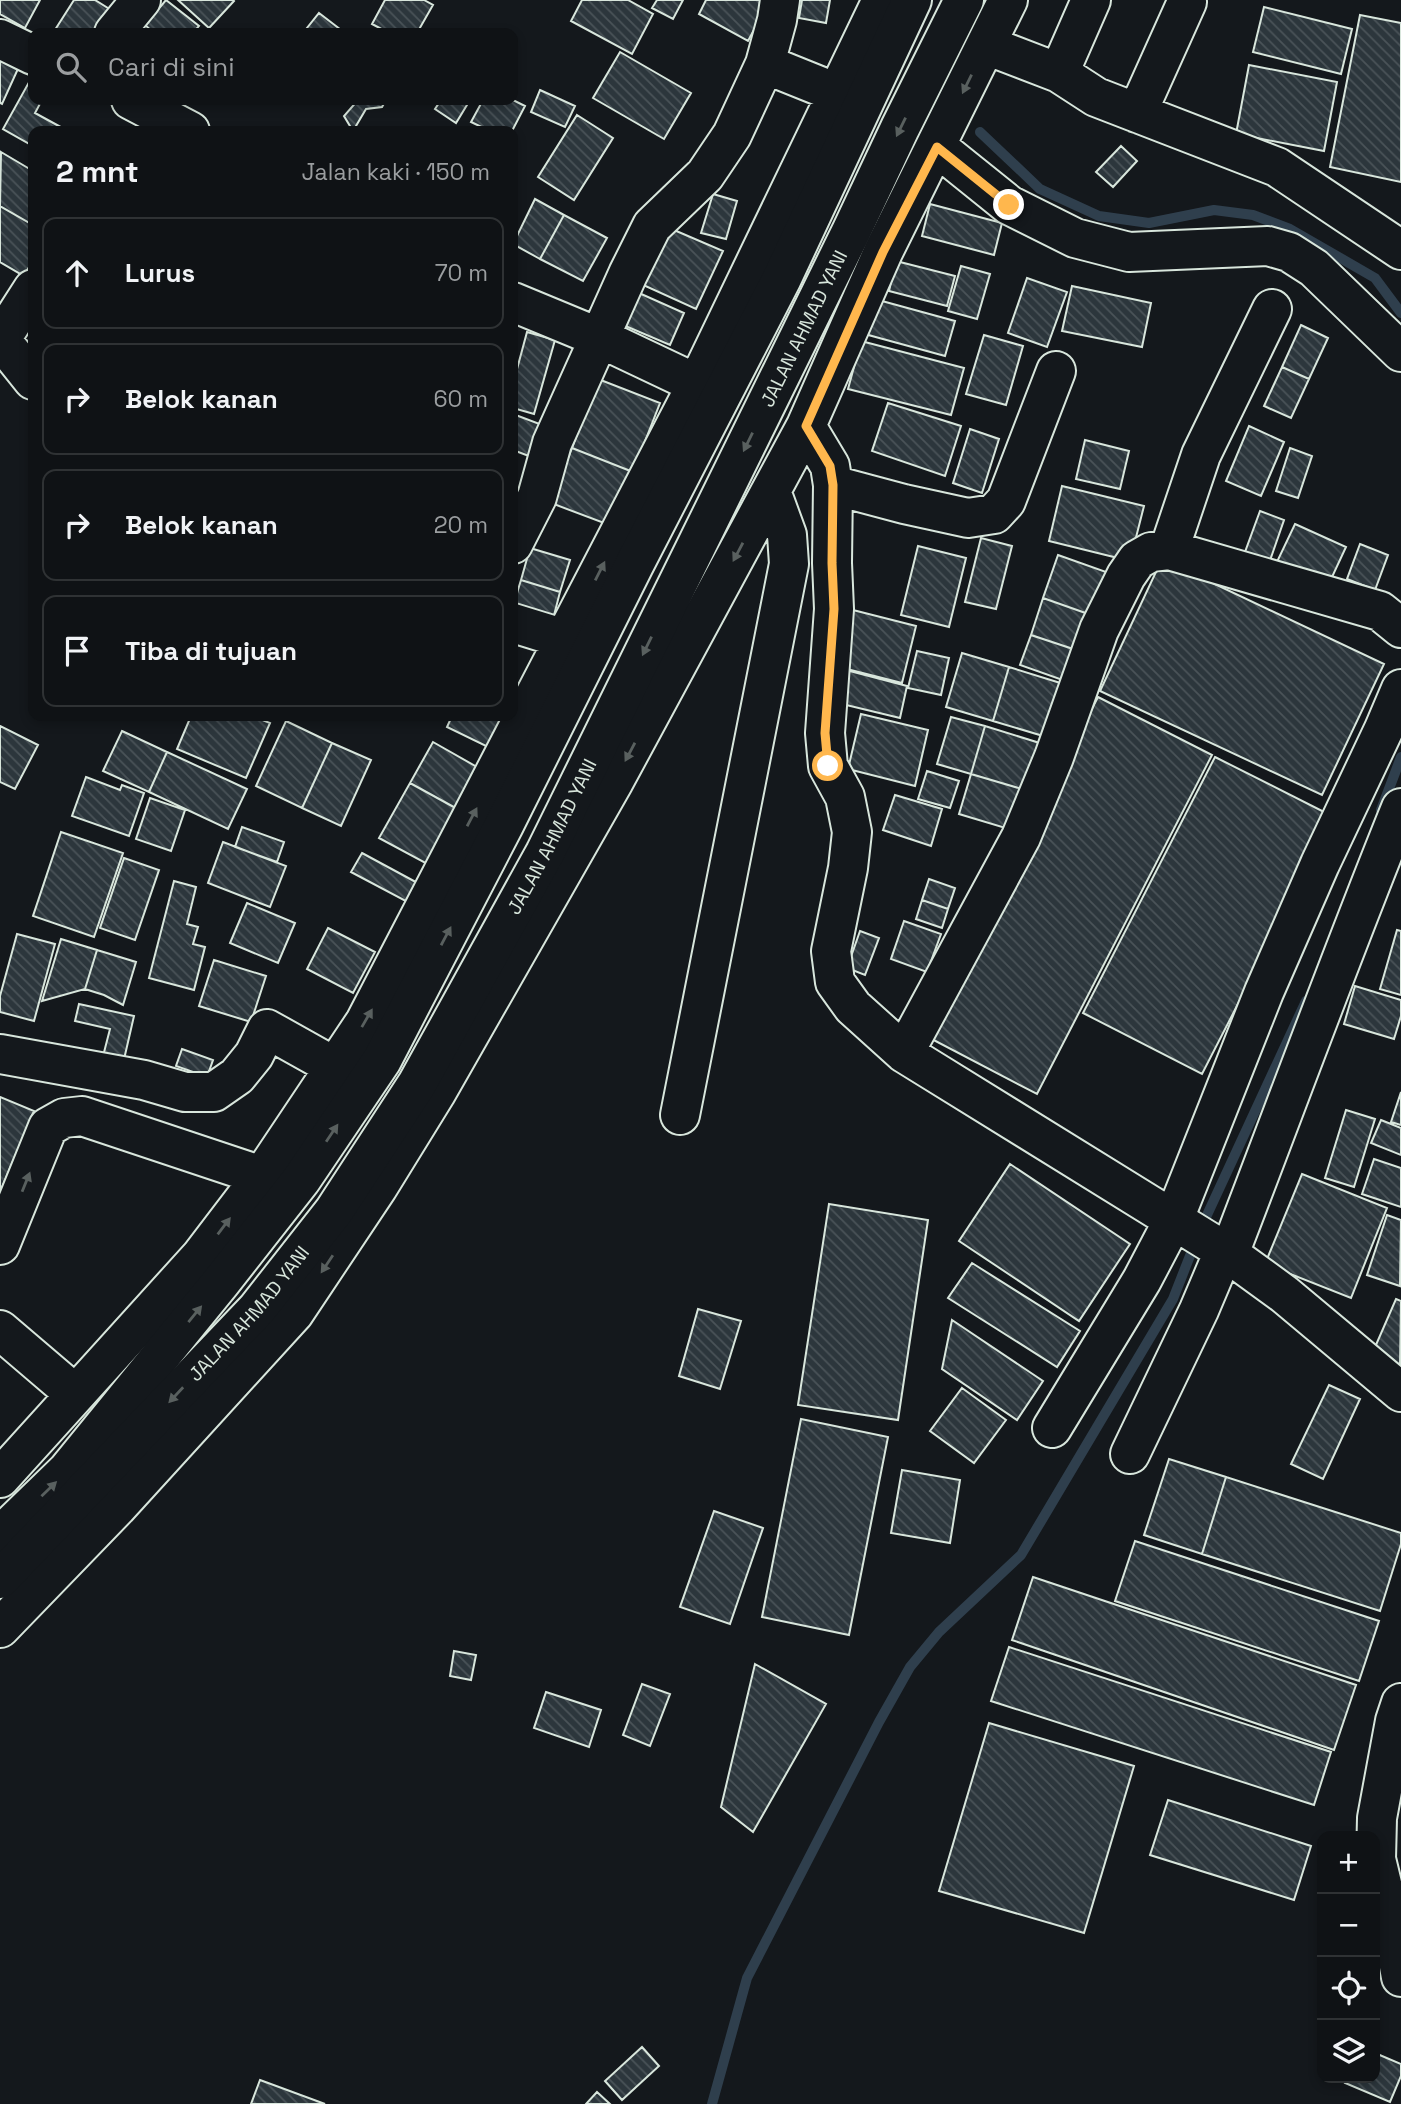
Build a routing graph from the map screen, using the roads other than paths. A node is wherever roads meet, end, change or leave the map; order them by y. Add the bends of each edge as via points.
1 (141, 0) edge
2 (779, 0) edge
3 (882, 0) edge
4 (912, 0) edge
5 (964, 0) edge
6 (1008, 0) edge
7 (1091, 0) edge
8 (1187, 2) dead end
9 (118, 28) edge
10 (0, 39) edge
11 (986, 45) junction
12 (28, 53) edge
13 (765, 64) junction
14 (1059, 73) junction
15 (837, 93) junction
16 (133, 112) edge
17 (1137, 113) junction
18 (175, 126) edge
19 (937, 147) junction
20 (1401, 250) edge
21 (28, 297) edge
22 (518, 304) edge
23 (1272, 309) dead end
24 (600, 338) junction
25 (1, 339) edge
26 (1401, 352) edge
27 (1056, 371) dead end
28 (28, 374) edge
29 (697, 384) junction
30 (806, 426) junction
31 (833, 485) junction
32 (771, 491) junction
33 (518, 534) edge
34 (1169, 550) junction
35 (518, 625) edge
36 (1401, 628) edge
37 (565, 639) junction
38 (1401, 689) edge
39 (1401, 808) edge
40 (904, 1053) junction
41 (0, 1054) edge
42 (335, 1067) junction
43 (680, 1115) dead end
44 (262, 1176) junction
45 (1207, 1240) junction
46 (0, 1245) edge
47 (0, 1329) edge
48 (1401, 1392) edge
49 (75, 1395) junction
50 (1052, 1428) dead end
51 (14, 1443) edge
52 (1130, 1454) dead end
53 (0, 1478) edge
54 (0, 1536) edge
55 (0, 1579) edge
56 (0, 1628) edge
57 (1401, 1703) edge
58 (1401, 1977) edge

1 - 9 main road
2 - 13 main road
3 - 15 main road
54 -> 4 main road, JALAN AHMAD YANI via 67,1471 212,1293 301,1180 382,1060 782,278
5 -> 55 main road, JALAN AHMAD YANI via 545,852 417,1084 334,1211 257,1309
6 - 11 main road
7 - 14 main road
8 - 17 main road
10 - 12 main road
11 - 14 main road
11 -> 19 main road
13 - 15 main road
13 - 24 main road via 732,135 705,175 652,226
14 - 17 main road via 1096,97
15 - 29 main road
16 - 18 main road
17 - 20 main road via 1277,167
19 - 26 main road via 1009,205 1075,238 1129,252 1268,246 1289,252 1314,268
19 - 30 main road via 883,252
21 - 25 main road
22 - 24 main road
23 - 34 main road via 1202,455
24 - 29 main road
24 - 33 main road via 552,443 537,497
25 - 28 main road
27 - 31 main road via 1006,500 994,514 968,517
37 -> 29 main road
30 - 31 main road via 830,466
30 - 32 main road
31 - 40 main road via 834,609 825,733 828,766 845,797 852,832 831,951 835,982 847,999
32 - 43 main road via 786,535 789,564
32 -> 56 main road via 614,781 436,1093 294,1312
34 - 36 main road via 1380,611
34 - 40 main road via 1137,560 1126,576 1099,630 1021,837
35 - 37 main road
42 -> 37 main road via 365,1022
38 - 45 main road via 1264,992
39 - 45 main road via 1328,999
40 - 45 main road
41 - 42 main road via 144,1080 185,1092 214,1092 254,1055 267,1029
42 - 44 main road
46 -> 44 main road via 48,1127 64,1118 82,1116
49 -> 44 main road via 201,1256
45 - 48 main road via 1284,1294
45 - 50 main road via 1142,1280
45 - 52 main road via 1199,1310
47 - 49 main road
49 - 51 main road
51 - 53 main road
57 - 58 main road via 1377,1818 1376,1859

